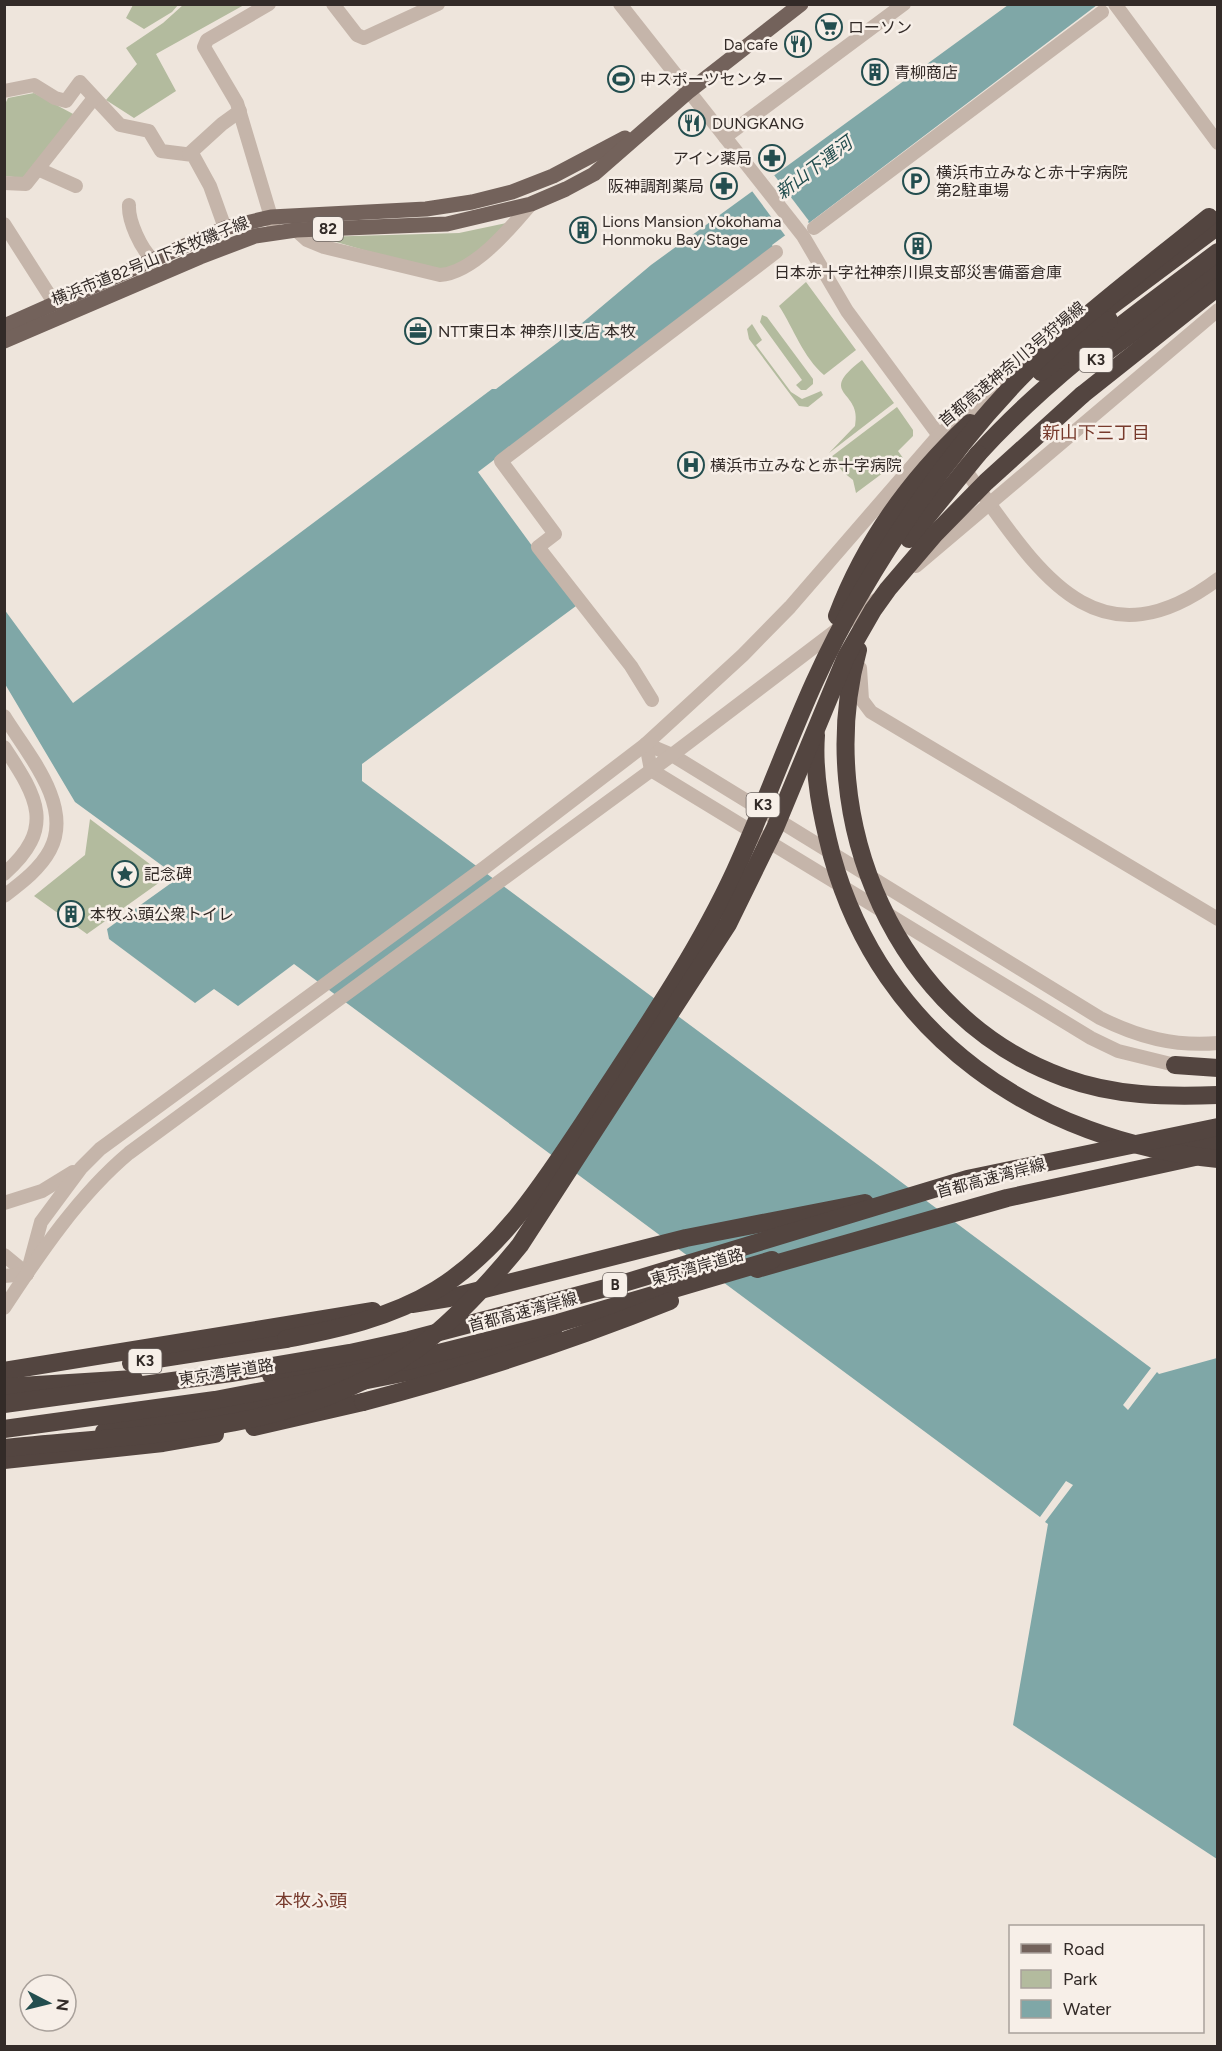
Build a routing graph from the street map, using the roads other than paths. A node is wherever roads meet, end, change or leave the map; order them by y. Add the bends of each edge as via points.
1 (269, 4) edge
2 (333, 4) edge
3 (438, 4) edge
4 (620, 4) edge
5 (801, 4) edge
6 (904, 4) edge
7 (1115, 4) edge
8 (1102, 12) dead end
9 (4, 91) edge
10 (688, 92) junction
11 (94, 98) junction
12 (240, 111) junction
13 (645, 127) junction
14 (725, 137) junction
15 (1218, 143) edge
16 (189, 154) junction
17 (38, 169) junction
18 (4, 183) edge
19 (76, 186) dead end
20 (531, 204) junction
21 (129, 205) dead end
22 (1218, 211) edge
23 (272, 217) junction
24 (1218, 219) edge
25 (4, 224) edge
26 (1218, 226) edge
27 (225, 228) junction
28 (813, 228) dead end
29 (296, 230) junction
30 (275, 233) junction
31 (1218, 239) edge
32 (776, 252) dead end
33 (1218, 252) edge
34 (153, 260) junction
35 (1218, 270) edge
36 (1218, 287) edge
37 (55, 304) junction
38 (1218, 310) edge
39 (4, 326) edge
40 (4, 341) edge
41 (993, 409) junction
42 (939, 435) junction
43 (978, 454) junction
44 (929, 465) junction
45 (990, 504) junction
46 (1218, 579) edge
47 (847, 622) junction
48 (652, 700) dead end
49 (4, 716) edge
50 (646, 744) junction
51 (4, 747) edge
52 (672, 755) junction
53 (651, 770) junction
54 (4, 874) edge
55 (4, 896) edge
56 (1218, 919) edge
57 (1218, 1043) edge
58 (1175, 1065) joint
59 (1218, 1068) edge
60 (1218, 1095) edge
61 (1218, 1127) edge
62 (1218, 1148) edge
63 (1218, 1159) edge
64 (81, 1168) junction
65 (914, 1193) junction
66 (4, 1203) edge
67 (4, 1255) edge
68 (772, 1260) junction
69 (27, 1274) junction
70 (4, 1276) edge
71 (4, 1308) edge
72 (600, 1315) junction
73 (323, 1368) junction
74 (4, 1371) edge
75 (4, 1381) edge
76 (4, 1387) edge
77 (4, 1404) edge
78 (4, 1411) edge
79 (4, 1422) edge
80 (4, 1429) edge
81 (4, 1450) edge
82 (4, 1460) edge

1 - 12 street via 207,40 204,47
2 - 3 street via 357,35 364,38
4 - 10 street
5 - 10 main road, 横浜市道82号山下本牧磯子線 / 82
6 - 14 street
7 - 15 street
8 - 28 street
9 - 11 street via 34,85 66,101 80,82
10 - 13 main road, 横浜市道82号山下本牧磯子線 / 82
10 - 14 street
11 - 16 street via 120,125 148,131 161,151
11 - 17 street
12 - 16 street
12 - 23 street
13 - 20 main road, 横浜市道82号山下本牧磯子線 / 82 via 594,174
13 - 23 main road, 横浜市道82号山下本牧磯子線 / 82 via 553,176 472,202
14 - 42 street via 798,230 847,311
16 - 27 street via 206,178
17 - 18 street via 26,184
17 - 19 street
20 - 29 main road, 横浜市道82号山下本牧磯子線 / 82 via 447,224
20 - 29 street via 508,231 450,274 440,275 324,247
21 - 34 street via 129,214
22 - 41 highway, K3, bridge via 1080,321
23 - 27 main road, 横浜市道82号山下本牧磯子線 / 82
23 - 30 street
24 - 42 street
25 - 37 street
26 - 44 highway, 首都高速神奈川3号狩場線 / K3, bridge via 1077,332 987,407
27 - 34 main road, 横浜市道82号山下本牧磯子線 / 82
29 - 30 main road, 横浜市道82号山下本牧磯子線 / 82
30 - 40 main road, 横浜市道82号山下本牧磯子線 / 82 via 236,242
31 - 41 highway, K3, bridge
32 - 48 street via 501,461 555,534 538,547 631,666
33 - 43 highway, K3 via 1037,393
34 - 37 main road, 横浜市道82号山下本牧磯子線 / 82
35 - 43 highway, K3
36 - 81 highway, K3, bridge via 1082,395 986,482 888,589 846,657 775,828 728,924 520,1245 456,1316 393,1365 342,1391 287,1410 218,1425
37 - 39 main road, 横浜市道82号山下本牧磯子線 / 82
38 - 45 street
41 - 44 highway, K3, bridge
41 - 75 highway, K3, bridge via 901,530 858,597 828,653 709,924 551,1172 502,1236 471,1265 435,1290 402,1307 353,1324 226,1350
42 - 45 street
42 - 50 street via 790,607
43 - 60 highway, K3, bridge via 903,549 873,605 855,661 846,718 846,775 855,831 872,885 894,931 924,978 963,1018 1005,1049 1043,1070 1093,1086 1146,1095
44 - 63 highway, 首都高速神奈川3号狩場線 / K3, bridge via 883,523 858,567 837,616 822,677 817,771 825,829 845,896 882,968 921,1018 962,1058 1005,1090 1047,1114 1109,1139
45 - 46 street via 1040,570 1062,592 1091,608 1114,614 1146,615 1176,606
45 - 47 street
47 - 52 street
47 - 56 street via 859,645 861,694 871,712
49 - 55 street via 49,791 56,823 45,858
50 - 52 street
50 - 53 street
50 - 64 street via 313,995 119,1134
51 - 54 street via 34,800 37,828 23,858
52 - 53 street
52 - 57 street via 1100,1018 1152,1039
53 - 58 street via 1092,1038 1118,1051
53 - 69 street via 108,1170
58 - 59 highway
61 - 65 highway, 首都高速湾岸線 / B, bridge
62 - 68 highway, 首都高速湾岸線 / B, bridge via 1018,1191
62 - 72 highway, 東京湾岸道路, bridge via 1007,1198
62 - 73 highway, 東京湾岸道路, bridge via 1005,1189 464,1344
64 - 66 street via 42,1191
64 - 69 street via 41,1222
65 - 74 highway, B, bridge via 686,1238 449,1298
65 - 77 highway, 首都高速湾岸線 / B, bridge via 621,1284 409,1340 231,1373
67 - 69 street
68 - 80 highway, 首都高速湾岸線 / B, bridge via 517,1334 352,1374 215,1400
68 - 82 highway, B, bridge via 618,1322 480,1369 374,1399 163,1443
69 - 70 street
69 - 71 street
72 - 79 highway, 東京湾岸道路, bridge via 475,1349 401,1364
72 - 81 highway, bridge via 423,1369
73 - 76 highway, bridge
73 - 78 highway, 東京湾岸道路

